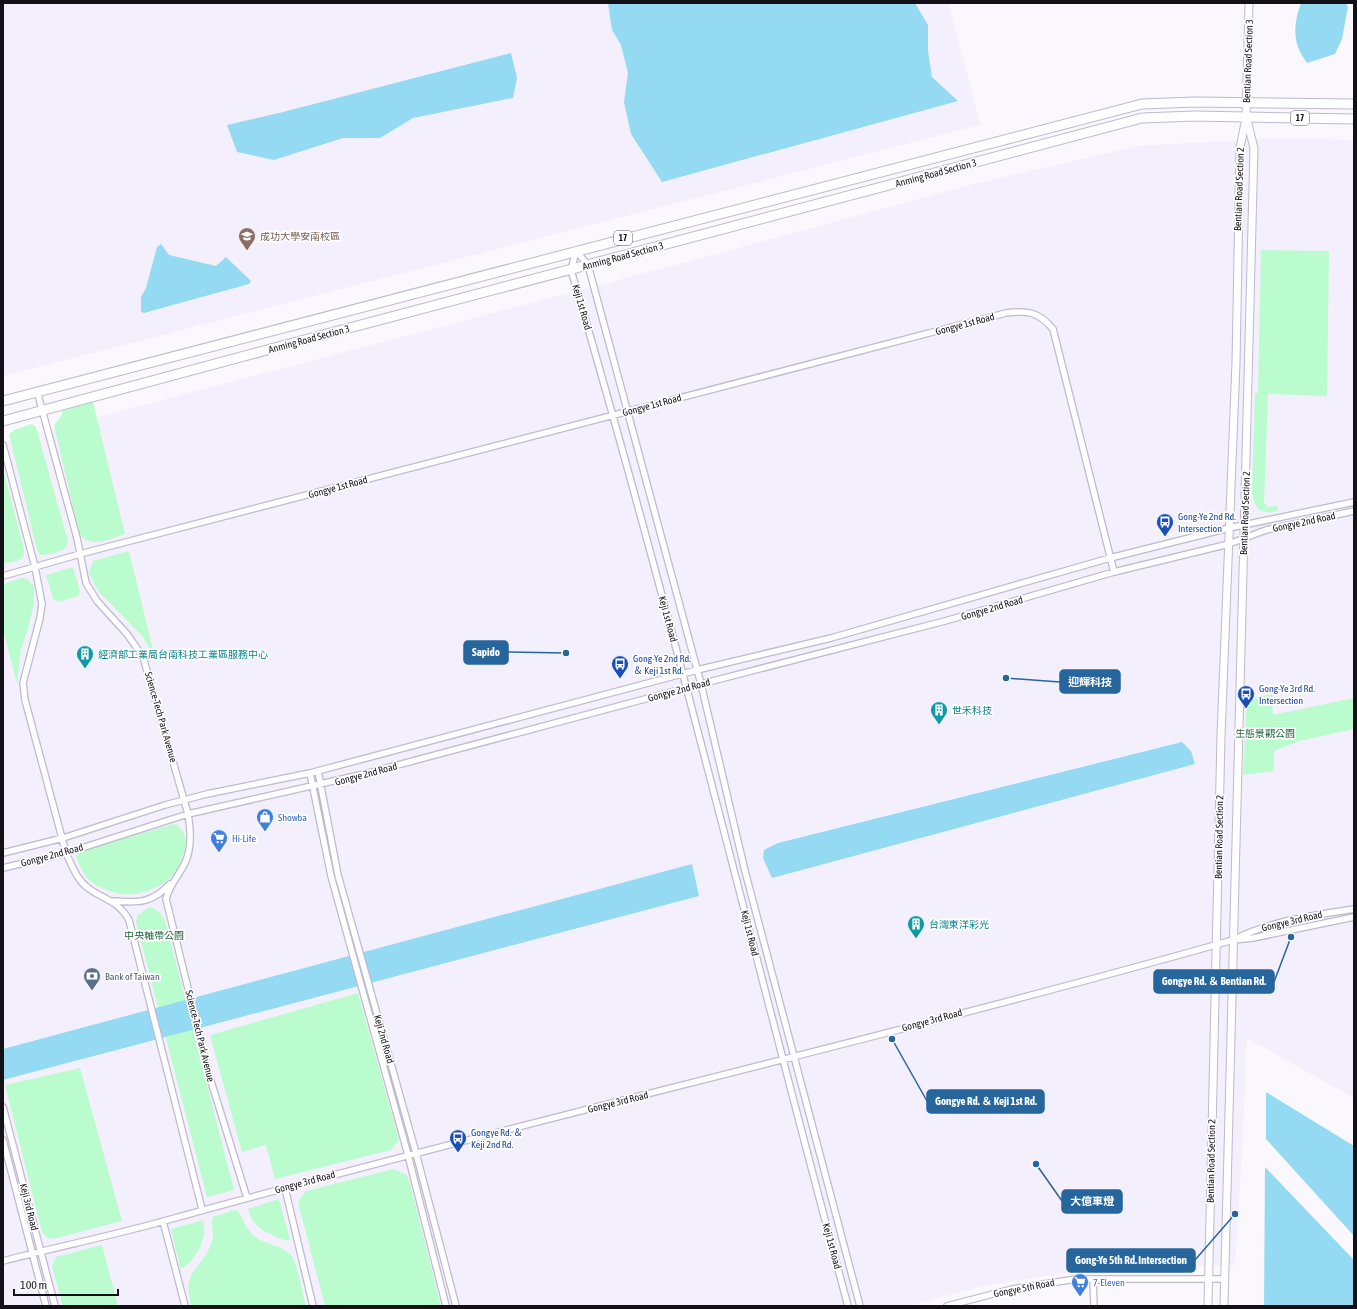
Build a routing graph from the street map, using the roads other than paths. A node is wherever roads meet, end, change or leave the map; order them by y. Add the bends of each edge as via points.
1 (1249, 3) edge
2 (1246, 104) junction
3 (1354, 104) edge
4 (1246, 118) junction
5 (1354, 119) edge
6 (576, 250) junction
7 (588, 265) junction
8 (571, 270) junction
9 (37, 391) junction
10 (3, 401) edge
11 (41, 410) junction
12 (628, 411) junction
13 (613, 415) junction
14 (3, 422) edge
15 (3, 446) edge
16 (1354, 502) edge
17 (1354, 511) edge
18 (1245, 524) junction
19 (1229, 528) junction
20 (1244, 538) junction
21 (1229, 544) junction
22 (80, 554) junction
23 (1110, 558) junction
24 (35, 567) junction
25 (1114, 572) junction
26 (3, 576) edge
27 (697, 670) junction
28 (682, 674) junction
29 (701, 684) junction
30 (687, 688) junction
31 (318, 771) junction
32 (310, 773) junction
33 (320, 786) junction
34 (313, 787) junction
35 (184, 800) junction
36 (188, 814) junction
37 (63, 838) junction
38 (3, 853) edge
39 (66, 853) junction
40 (3, 868) edge
41 (178, 875) junction
42 (112, 901) junction
43 (1354, 909) edge
44 (1331, 913) junction
45 (1354, 917) edge
46 (1333, 921) junction
47 (1233, 940) junction
48 (1216, 945) junction
49 (795, 1056) junction
50 (782, 1060) junction
51 (3, 1107) edge
52 (3, 1140) edge
53 (416, 1153) junction
54 (408, 1155) junction
55 (285, 1188) junction
56 (247, 1198) junction
57 (202, 1209) junction
58 (164, 1221) junction
59 (40, 1251) junction
60 (32, 1253) junction
61 (3, 1261) edge
62 (1093, 1279) junction
63 (1209, 1279) junction
64 (1223, 1279) junction
65 (46, 1306) edge
66 (55, 1306) edge
67 (186, 1306) edge
68 (313, 1306) edge
69 (446, 1306) edge
70 (456, 1306) edge
71 (848, 1306) edge
72 (860, 1306) edge
73 (947, 1306) edge
74 (1094, 1306) edge
75 (1208, 1306) edge
76 (1224, 1306) edge

1 - 2 street, Bentian Road Section 3
2 - 3 main road, 17
2 - 4 street, Bentian Road Section 3
2 - 6 main road, Anming Road Section 3 / 17 via 1142,104
4 - 5 main road, 17
4 - 7 main road, Anming Road Section 3 / 17 via 1142,118
4 - 18 street, Bentian Road Section 2 via 1254,148
4 - 19 street, Bentian Road Section 2 via 1240,148 1236,363
6 - 7 street, Keji 1st Road
6 - 8 street
6 - 9 main road, Anming Road Section 3 / 17
7 - 8 main road, Anming Road Section 3 / 17
7 - 12 street, Keji 1st Road
8 - 11 main road, Anming Road Section 3 / 17
8 - 13 street, Keji 1st Road
9 - 10 main road, Anming Road Section 3 / 17
9 - 11 street, Science-Tech Park Avenue
11 - 14 main road, Anming Road Section 3 / 17
11 - 22 street, Science-Tech Park Avenue
12 - 13 street, Gongye 1st Road
12 - 23 street, Gongye 1st Road via 1022,311 1044,318 1053,329
12 - 27 street, Keji 1st Road
13 - 22 street, Gongye 1st Road
13 - 28 street, Keji 1st Road
15 - 24 street, Science-Tech Park Avenue
16 - 18 street, Gongye 2nd Road
17 - 20 street, Gongye 2nd Road via 1266,530
18 - 19 street, Gongye 2nd Road
18 - 20 street, Bentian Road Section 2
19 - 21 street, Bentian Road Section 2
19 - 23 street, Gongye 2nd Road
20 - 21 street, Gongye 2nd Road
20 - 47 street, Bentian Road Section 2
21 - 25 street, Gongye 2nd Road
21 - 48 street, Bentian Road Section 2
22 - 24 street, Gongye 1st Road
22 - 35 street, Science-Tech Park Avenue via 86,584 143,657
23 - 25 street, Gongye 1st Road
23 - 27 street, Gongye 2nd Road via 831,638
24 - 26 street, Gongye 1st Road
24 - 37 street, Science-Tech Park Avenue via 42,604 23,683 25,700
25 - 29 street, Gongye 2nd Road via 945,621
27 - 28 street, Gongye 2nd Road
27 - 29 street, Keji 1st Road
28 - 30 street, Keji 1st Road
28 - 31 street, Gongye 2nd Road
29 - 30 street, Gongye 2nd Road
29 - 49 street, Keji 1st Road via 745,871
30 - 33 street, Gongye 2nd Road
30 - 50 street, Keji 1st Road
31 - 32 street, Gongye 2nd Road
31 - 33 street, Keji 2nd Road
32 - 34 street, Keji 2nd Road
32 - 35 street, Gongye 2nd Road
33 - 34 street, Gongye 2nd Road
33 - 53 street, Keji 2nd Road via 338,874
34 - 36 street, Gongye 2nd Road
34 - 54 street, Keji 2nd Road via 331,876
35 - 36 street, Science-Tech Park Avenue
35 - 37 street, Gongye 2nd Road
36 - 39 street, Gongye 2nd Road
36 - 41 street, Science-Tech Park Avenue via 190,848 186,862
37 - 38 street, Gongye 2nd Road
37 - 39 street, Science-Tech Park Avenue
39 - 40 street, Gongye 2nd Road
39 - 42 street, Science-Tech Park Avenue via 79,879 87,887
41 - 42 street, Science-Tech Park Avenue via 152,900
41 - 56 street, Science-Tech Park Avenue via 169,887 166,899 210,1078
42 - 57 street, Science-Tech Park Avenue via 122,908 129,920
43 - 44 street, Gongye 3rd Road
44 - 46 street
44 - 47 street, Gongye 3rd Road via 1254,930
45 - 46 street, Gongye 3rd Road
46 - 47 street, Gongye 3rd Road
47 - 48 street, Gongye 3rd Road
47 - 64 street, Bentian Road Section 2 via 1232,1046
48 - 49 street, Gongye 3rd Road
48 - 63 street, Bentian Road Section 2
49 - 50 street, Gongye 3rd Road
49 - 72 street, Keji 1st Road
50 - 53 street, Gongye 3rd Road
50 - 71 street, Keji 1st Road
51 - 59 street, Keji 3rd Road
52 - 60 street, Keji 3rd Road
53 - 54 street, Gongye 3rd Road
53 - 70 street, Keji 2nd Road
54 - 55 street, Gongye 3rd Road
54 - 69 street, Keji 2nd Road
55 - 56 street, Gongye 3rd Road
55 - 68 street
56 - 57 street, Gongye 3rd Road
57 - 58 street, Gongye 3rd Road
58 - 59 street, Gongye 3rd Road
58 - 67 street
59 - 60 street, Gongye 3rd Road
59 - 66 street, Keji 3rd Road
60 - 61 street, Gongye 3rd Road
60 - 65 street, Keji 3rd Road
62 - 63 street, Gongye 5th Road
62 - 73 street, Gongye 5th Road via 1076,1279 1012,1289
62 - 74 street
63 - 64 street, Gongye 5th Road
63 - 75 street, Bentian Road Section 2
64 - 76 street, Bentian Road Section 2

